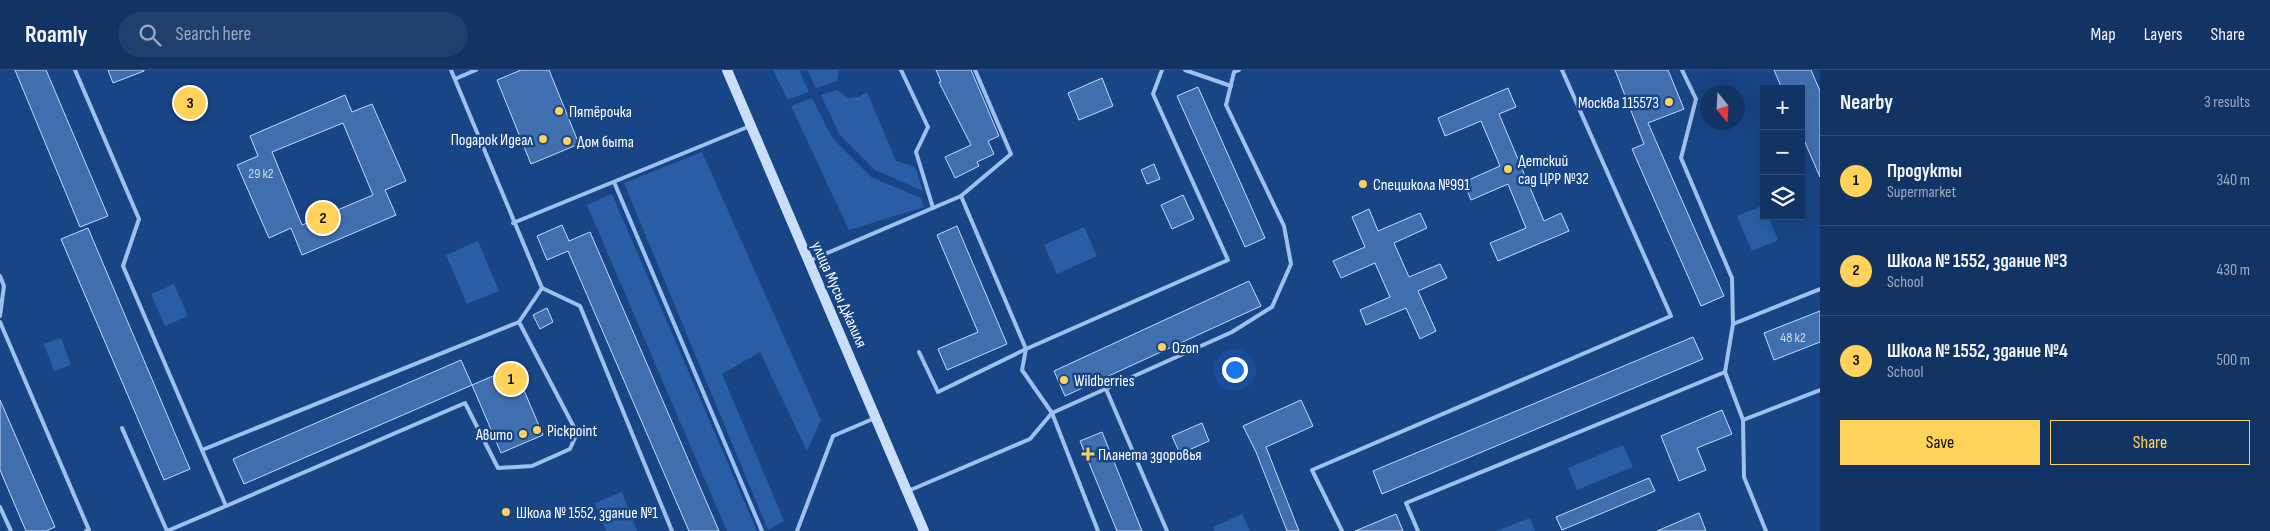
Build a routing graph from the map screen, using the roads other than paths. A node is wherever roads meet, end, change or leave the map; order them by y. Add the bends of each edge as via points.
1 (76, 70) edge
2 (451, 70) edge
3 (476, 70) edge
4 (727, 70) edge
5 (901, 70) edge
6 (975, 70) edge
7 (1162, 70) edge
8 (1185, 70) edge
9 (1239, 70) edge
10 (1562, 70) edge
11 (1682, 70) edge
12 (455, 79) junction
13 (1231, 86) junction
14 (752, 125) junction
15 (614, 182) junction
16 (961, 196) junction
17 (933, 208) junction
18 (513, 223) junction
19 (809, 261) junction
20 (0, 276) edge
21 (542, 288) junction
22 (1820, 289) edge
23 (0, 316) edge
24 (0, 322) edge
25 (519, 322) junction
26 (1733, 324) junction
27 (1026, 349) junction
28 (919, 352) dead end
29 (1725, 372) junction
30 (1106, 389) junction
31 (1820, 390) edge
32 (1052, 413) junction
33 (877, 417) junction
34 (1743, 420) junction
35 (122, 428) dead end
36 (202, 450) junction
37 (908, 491) junction
38 (226, 506) junction
39 (0, 507) edge
40 (11, 531) edge
41 (86, 531) edge
42 (672, 531) edge
43 (762, 531) edge
44 (797, 531) edge
45 (924, 531) edge
46 (1098, 531) edge
47 (1167, 531) edge
48 (1342, 531) edge
49 (1418, 531) edge
50 (1766, 531) edge

1 - 36 lane via 139,220 123,266
2 - 12 lane
3 - 12 lane
4 - 14 main road, улица Мусы Джалиля
5 - 17 lane via 928,127 916,152
6 - 16 lane via 1011,154
7 - 27 lane via 1153,94 1228,260
8 - 13 lane
9 - 13 lane via 1234,72
10 - 48 lane via 1671,316 1312,470
11 - 26 lane via 1696,99 1681,158 1732,278
12 - 18 lane
13 - 30 lane via 1226,105 1284,226 1291,264 1272,307 1232,332
14 - 15 lane
14 - 19 main road, улица Мусы Джалиля
15 - 18 lane
15 - 43 lane
16 - 17 lane
16 - 27 lane
17 - 19 lane
18 - 21 lane
19 - 33 main road, улица Мусы Джалиля
20 - 23 lane via 4,286
21 - 25 lane
21 - 42 lane via 580,306
22 - 26 lane
24 - 41 lane via 89,530
25 - 36 lane
25 - 38 lane via 577,433 570,449 532,466 498,468 465,403
26 - 29 lane
27 - 28 lane via 938,392
27 - 32 lane via 1022,370
29 - 34 lane
29 - 49 lane via 1406,503
30 - 32 lane
30 - 47 lane
31 - 34 lane
32 - 37 lane via 1030,438
32 - 46 lane
33 - 37 main road, улица Мусы Джалиля
33 - 44 lane via 832,436
34 - 50 lane via 1744,477
35 - 38 lane via 168,531
36 - 38 lane
37 - 45 main road, улица Мусы Джалиля
39 - 40 lane

